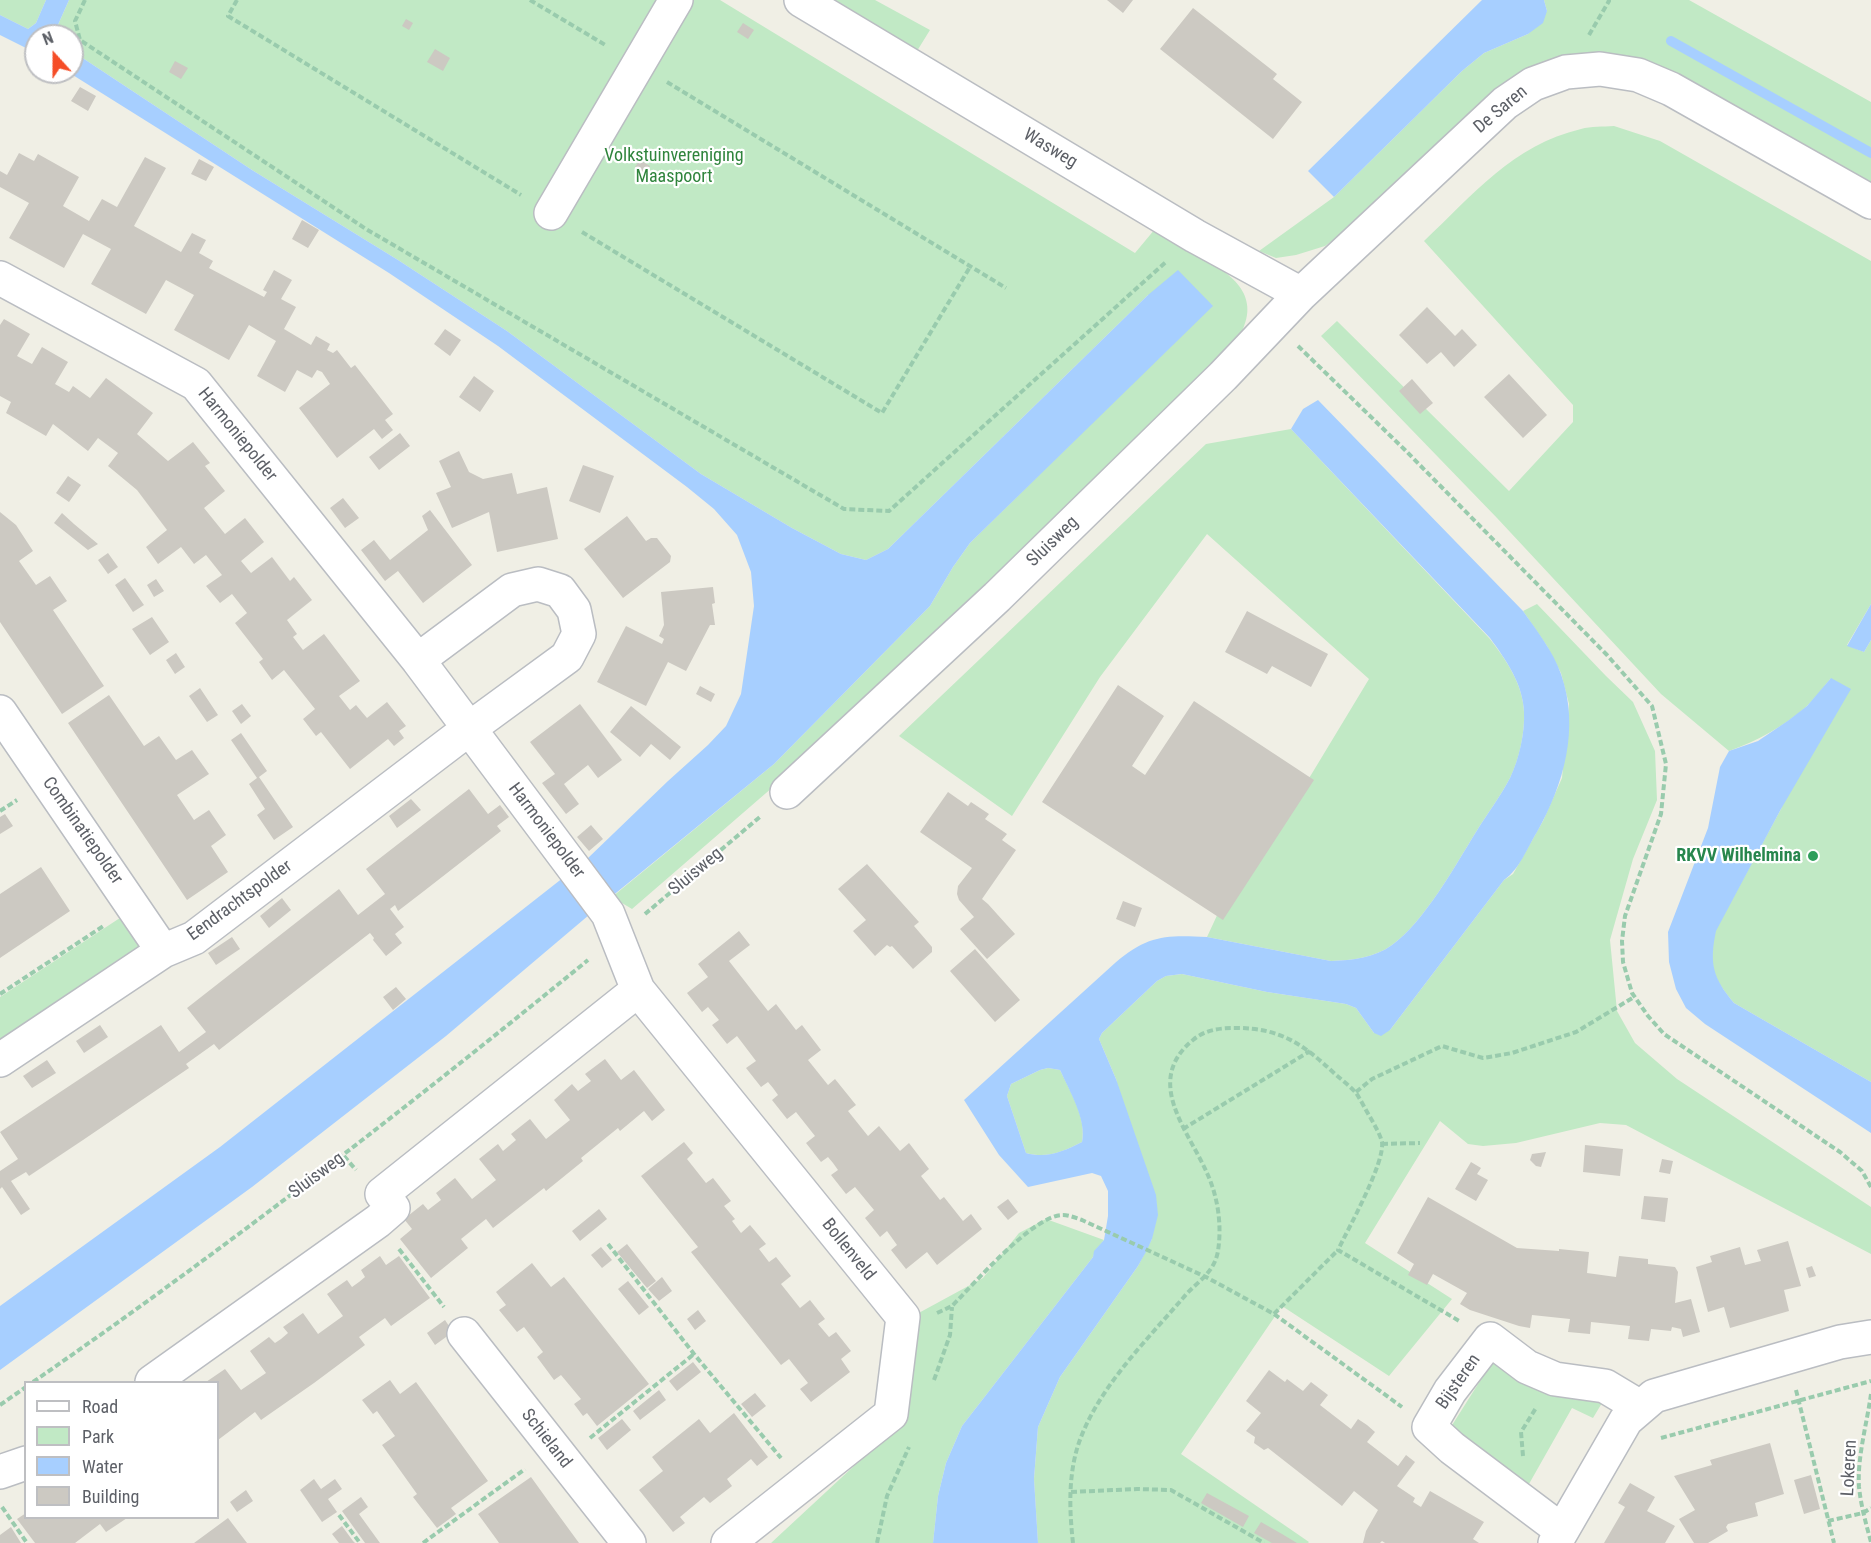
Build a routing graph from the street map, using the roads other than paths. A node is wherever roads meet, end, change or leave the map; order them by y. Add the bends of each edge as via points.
1 (676, 0) edge
2 (801, 0) edge
3 (1871, 202) edge
4 (551, 213) road end
5 (0, 278) edge
6 (1301, 294) junction
7 (418, 660) junction
8 (0, 712) edge
9 (470, 728) junction
10 (787, 792) road end
11 (613, 925) joint
12 (163, 951) junction
13 (638, 990) junction
14 (0, 1060) edge
15 (464, 1334) road end
16 (1871, 1337) edge
17 (155, 1381) edge
18 (1640, 1407) junction
19 (24, 1464) edge
20 (0, 1472) edge
21 (1558, 1537) edge
22 (629, 1543) edge
23 (728, 1543) edge

1 - 4 street
2 - 6 street, Wasweg via 1195,236
3 - 6 street, De Saren via 1671,89 1638,75 1600,69 1566,72 1533,84 1505,103
5 - 7 street, Harmoniepolder via 196,384
6 - 10 street, Sluisweg via 1223,376 1030,564
7 - 9 street, Harmoniepolder
7 - 9 street via 512,590 538,584 560,591 574,610 579,634 567,657
8 - 12 street, Combinatiepolder
9 - 11 street, Harmoniepolder
9 - 12 street, Eendrachtspolder via 194,938
11 - 13 street, Bollenveld
12 - 14 street, Eendrachtspolder
13 - 17 street via 382,1194 393,1208 378,1221
13 - 23 street, Bollenveld via 903,1317 891,1414
15 - 22 street, Schieland
16 - 18 street, Bijsteren via 1840,1342 1654,1396
18 - 21 street, Bijsteren via 1626,1420
18 - 21 street, Bijsteren via 1605,1386 1555,1379 1527,1367 1490,1339 1450,1391 1429,1427 1512,1493
19 - 20 street

